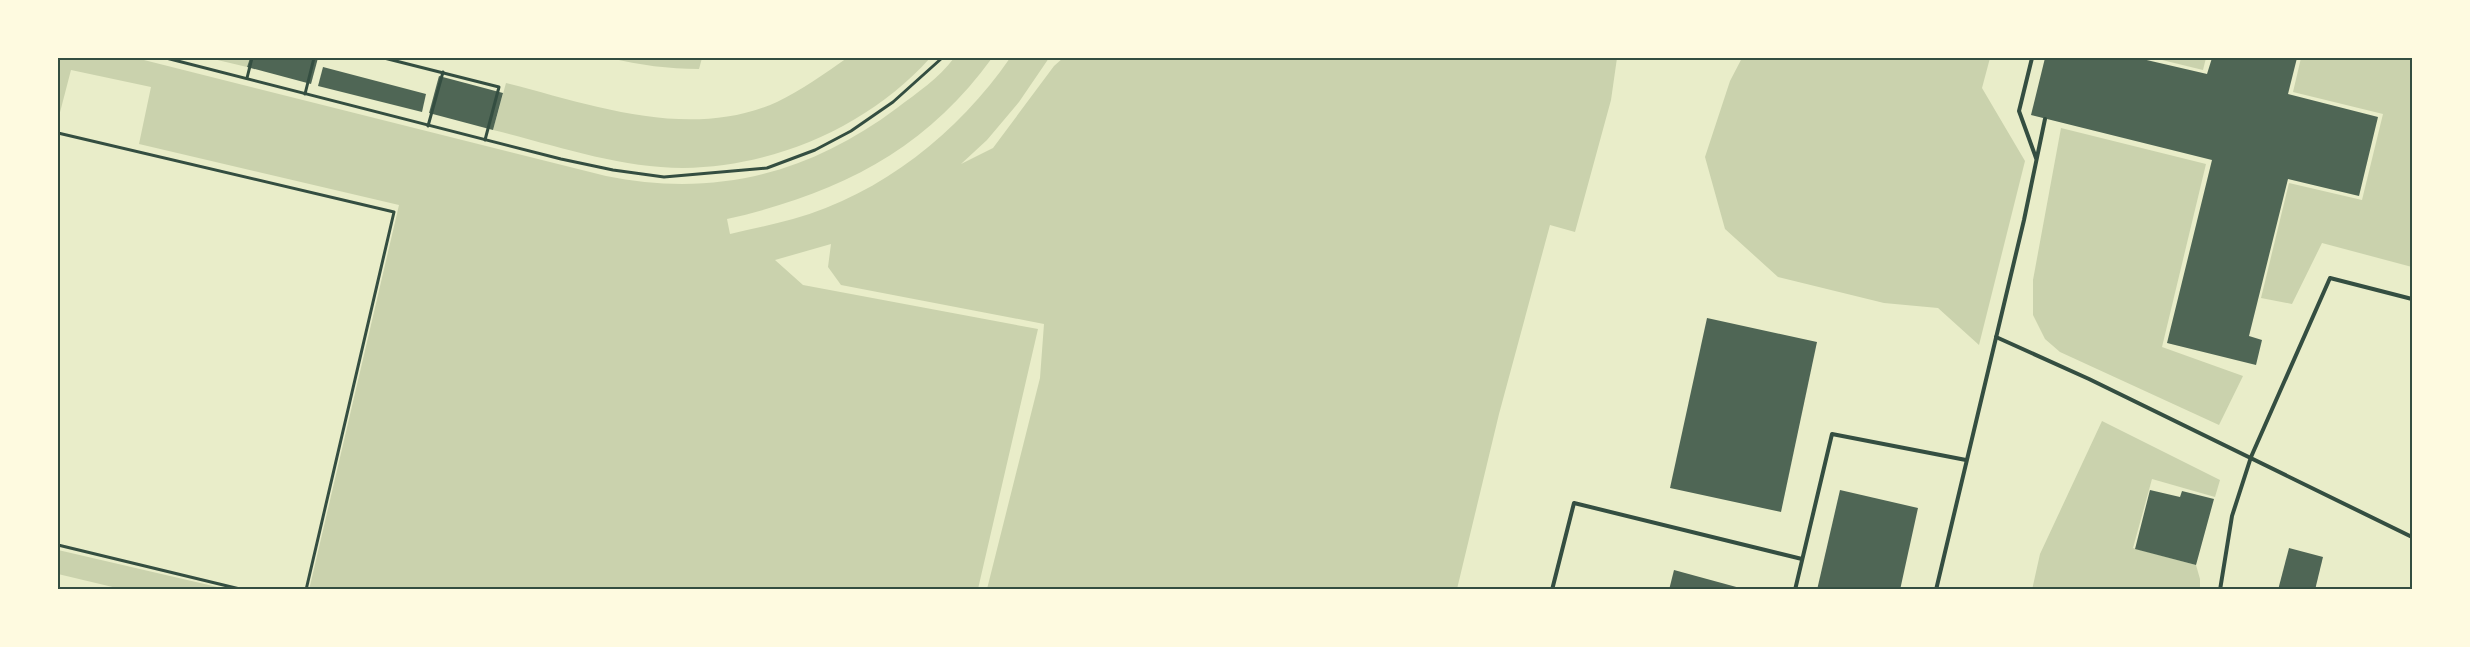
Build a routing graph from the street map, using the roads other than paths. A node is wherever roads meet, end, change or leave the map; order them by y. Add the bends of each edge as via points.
1 (2032, 58) edge
2 (2046, 119) dead end
3 (2036, 160) junction
4 (2412, 299) edge
5 (1996, 337) junction
6 (2251, 458) junction
7 (1966, 460) junction
8 (2412, 537) edge
9 (1802, 559) junction
10 (1552, 590) edge
11 (1795, 590) edge
12 (1936, 590) edge
13 (2220, 590) edge

1 - 3 lane via 2019,111
2 - 3 lane
3 - 5 lane
4 - 6 lane via 2330,278
5 - 6 lane
5 - 7 lane
6 - 8 lane
6 - 13 lane via 2232,516
7 - 9 lane via 1832,434
7 - 12 lane
9 - 10 lane via 1574,503
9 - 11 lane

